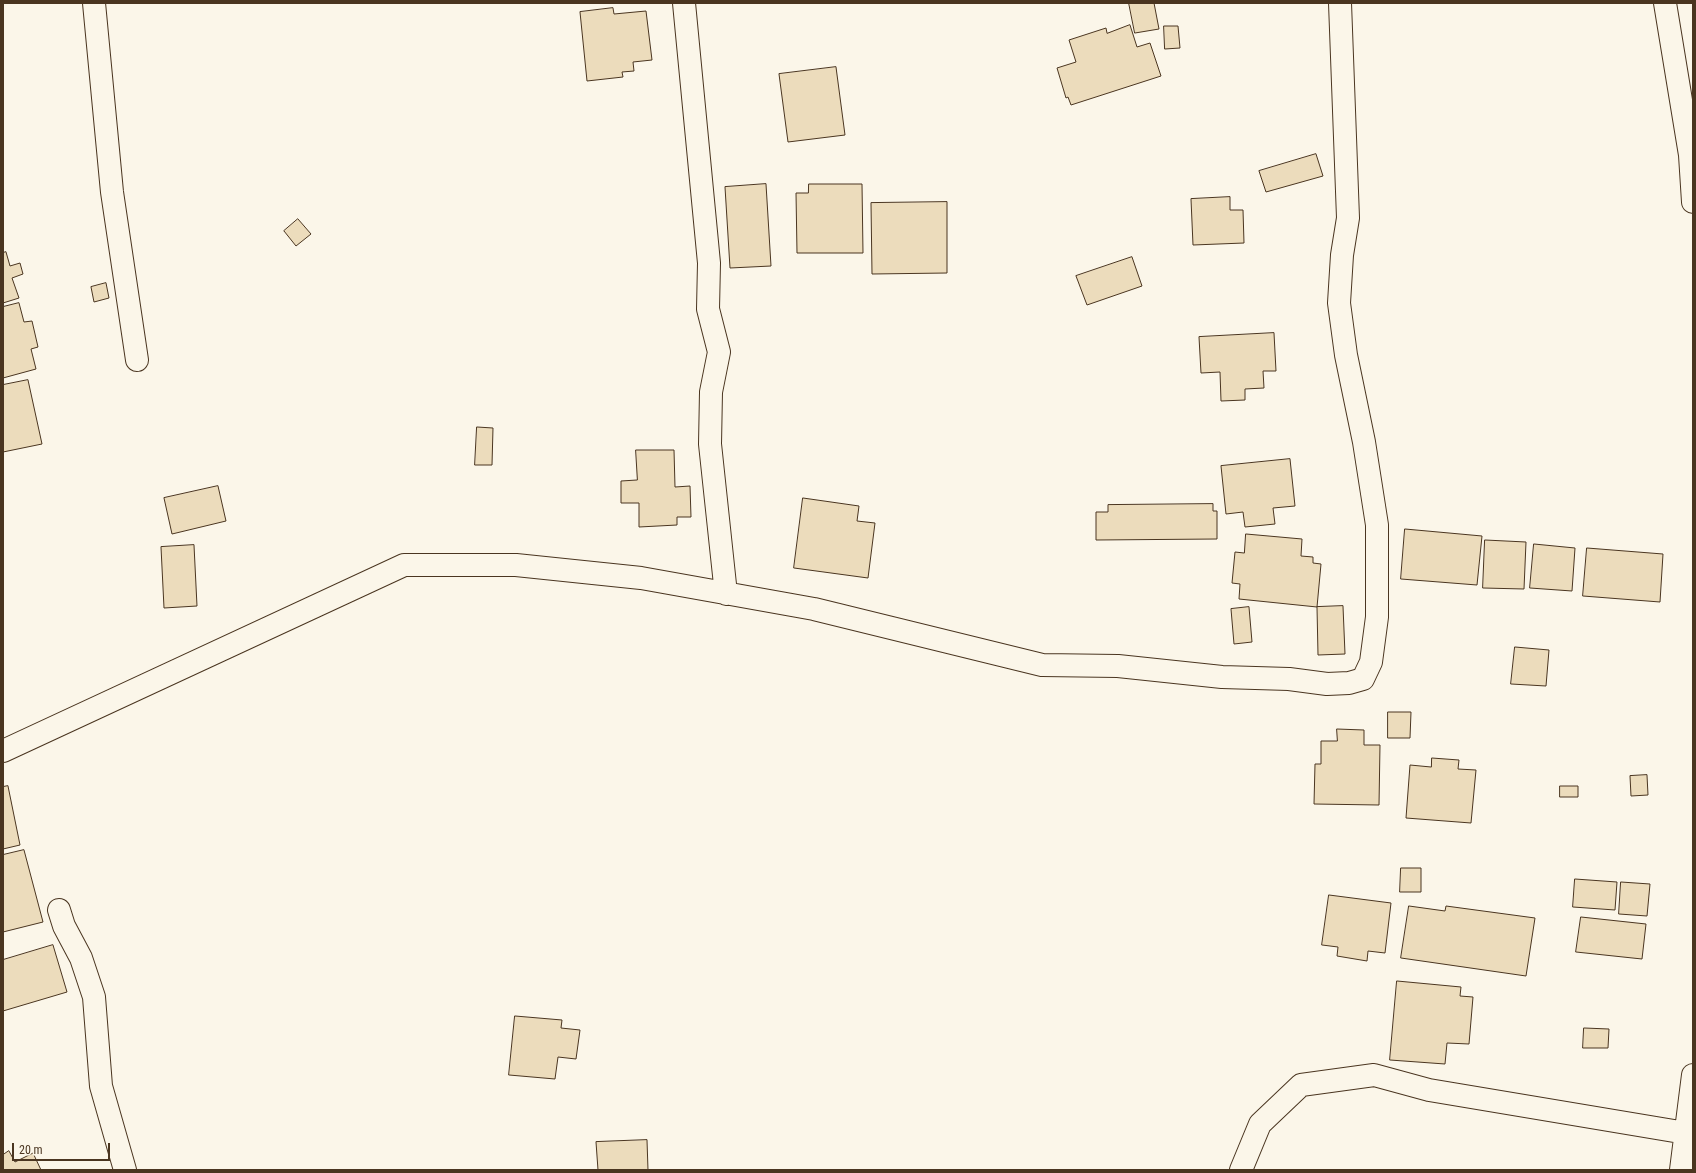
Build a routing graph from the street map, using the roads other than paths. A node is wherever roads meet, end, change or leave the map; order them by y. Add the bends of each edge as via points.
1 (94, 3) edge
2 (684, 3) edge
3 (1340, 3) edge
4 (1665, 3) edge
5 (1693, 202) edge
6 (137, 360) dead end
7 (726, 594) junction
8 (3, 751) edge
9 (58, 910) dead end
10 (1693, 1075) edge
11 (1686, 1133) junction
12 (125, 1170) edge
13 (1241, 1170) edge
14 (1681, 1170) edge

1 - 6 street via 112,192
2 - 7 street via 709,263 708,309 719,352 711,392 710,444
3 - 7 street via 1348,218 1342,255 1339,303 1377,524 1377,617 1371,662 1363,679 1349,683 1326,684 1118,666 1042,665 814,609
4 - 5 street via 1690,156
7 - 8 street via 641,578 516,565 404,565
9 - 12 street via 82,958 94,997 101,1086
10 - 11 street
11 - 13 street via 1429,1090 1374,1075 1301,1085 1260,1124
11 - 14 street

